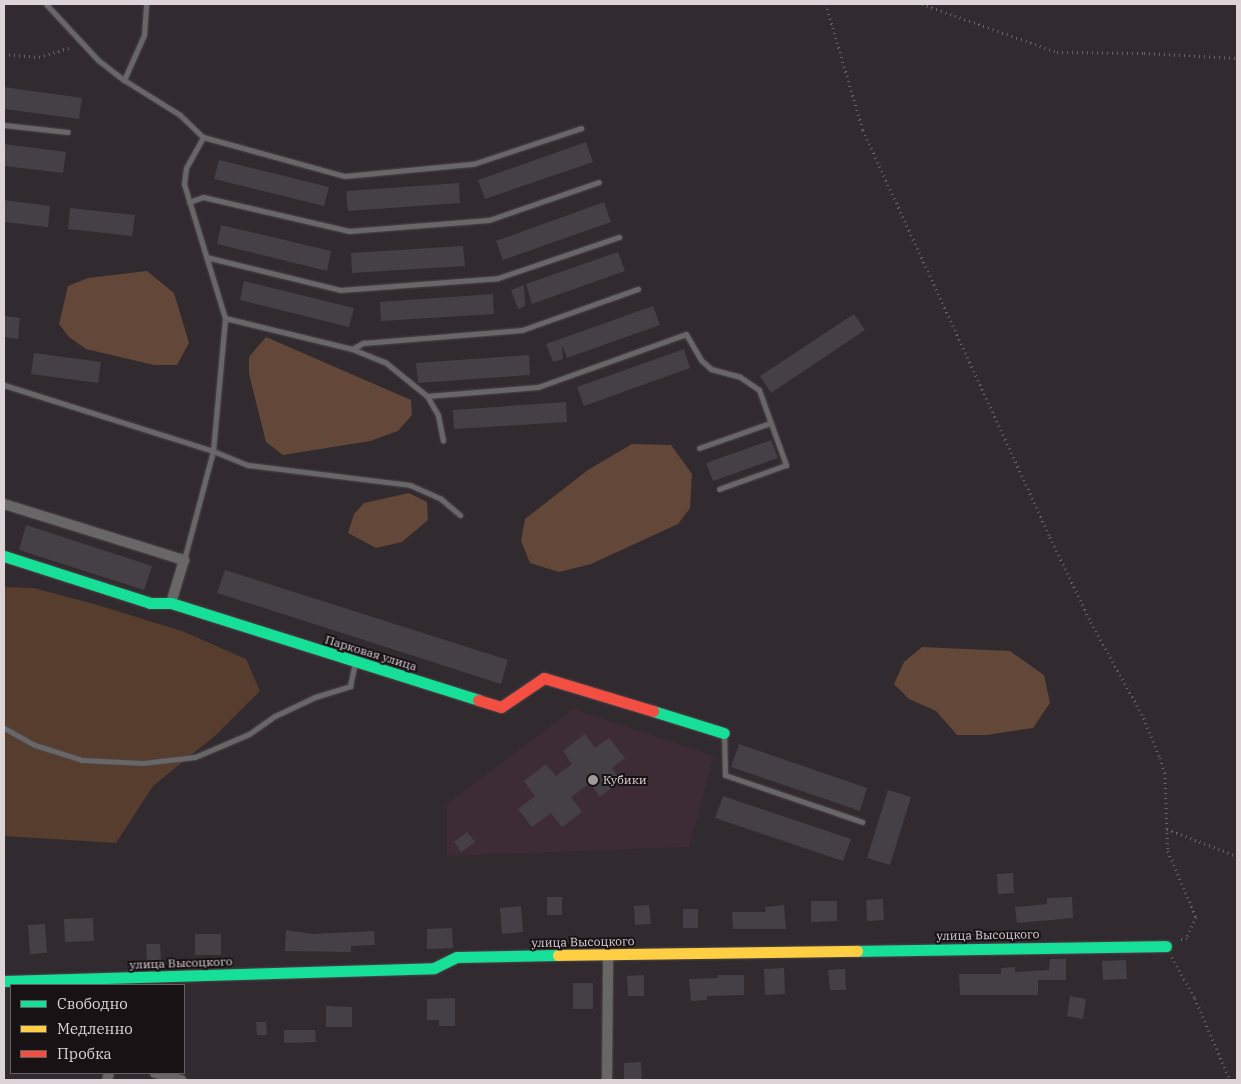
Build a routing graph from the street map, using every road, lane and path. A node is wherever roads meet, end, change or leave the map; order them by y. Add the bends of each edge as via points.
1 (46, 4) edge
2 (146, 4) edge
3 (826, 4) edge
4 (922, 4) edge
5 (71, 47) dead end
6 (4, 54) edge
7 (1237, 58) edge
8 (124, 80) junction
9 (4, 125) edge
10 (582, 128) dead end
11 (68, 132) dead end
12 (203, 136) junction
13 (599, 182) dead end
14 (189, 202) junction
15 (619, 237) dead end
16 (206, 256) junction
17 (638, 289) dead end
18 (226, 318) junction
19 (352, 349) junction
20 (4, 385) edge
21 (427, 396) junction
22 (770, 422) junction
23 (443, 441) dead end
24 (699, 448) dead end
25 (213, 451) junction
26 (719, 489) dead end
27 (4, 504) edge
28 (460, 515) dead end
29 (4, 556) edge
30 (184, 560) junction
31 (171, 603) junction
32 (355, 663) junction
33 (4, 728) edge
34 (724, 733) joint
35 (862, 822) dead end
36 (1167, 828) junction
37 (1237, 856) edge
38 (1166, 946) junction
39 (608, 956) junction
40 (4, 981) edge
41 (116, 982) edge
42 (159, 1074) edge
43 (182, 1080) edge
44 (607, 1080) edge
45 (1230, 1080) edge

1 - 8 lane via 98,60
2 - 8 lane via 144,35
3 - 36 path via 863,130 1054,546 1144,718 1165,773
4 - 7 path via 1057,52 1144,52
5 - 6 path via 39,57
8 - 12 lane via 180,115
9 - 11 lane
10 - 12 lane via 473,164 345,176
12 - 14 lane via 186,168 184,184
13 - 14 lane via 489,220 349,231 204,197
14 - 16 lane
15 - 16 lane via 498,278 340,290
16 - 18 lane
17 - 19 lane via 522,330 363,343
18 - 19 lane
18 - 25 lane
19 - 21 lane via 386,362
20 - 25 lane
21 - 22 lane via 538,387 686,334 701,360 711,369 740,377 759,390
21 - 23 lane via 438,415
22 - 24 lane
22 - 26 lane via 786,465
25 - 28 lane via 248,465 410,485 441,499
25 - 30 lane
27 - 30 street
29 - 31 street, Парковая улица via 150,603
30 - 31 street
31 - 32 street, Парковая улица
32 - 33 lane via 350,686 314,697 275,716 249,734 195,757 143,763 82,760 35,745
32 - 34 street, Парковая улица via 501,707 544,678
34 - 35 lane via 725,775
36 - 37 path
36 - 38 path via 1168,851 1196,917 1187,938
38 - 39 street, улица Высоцкого
38 - 45 path via 1195,998
39 - 41 street, улица Высоцкого via 457,957 434,968
39 - 44 street
40 - 41 street, улица Высоцкого
42 - 43 street

